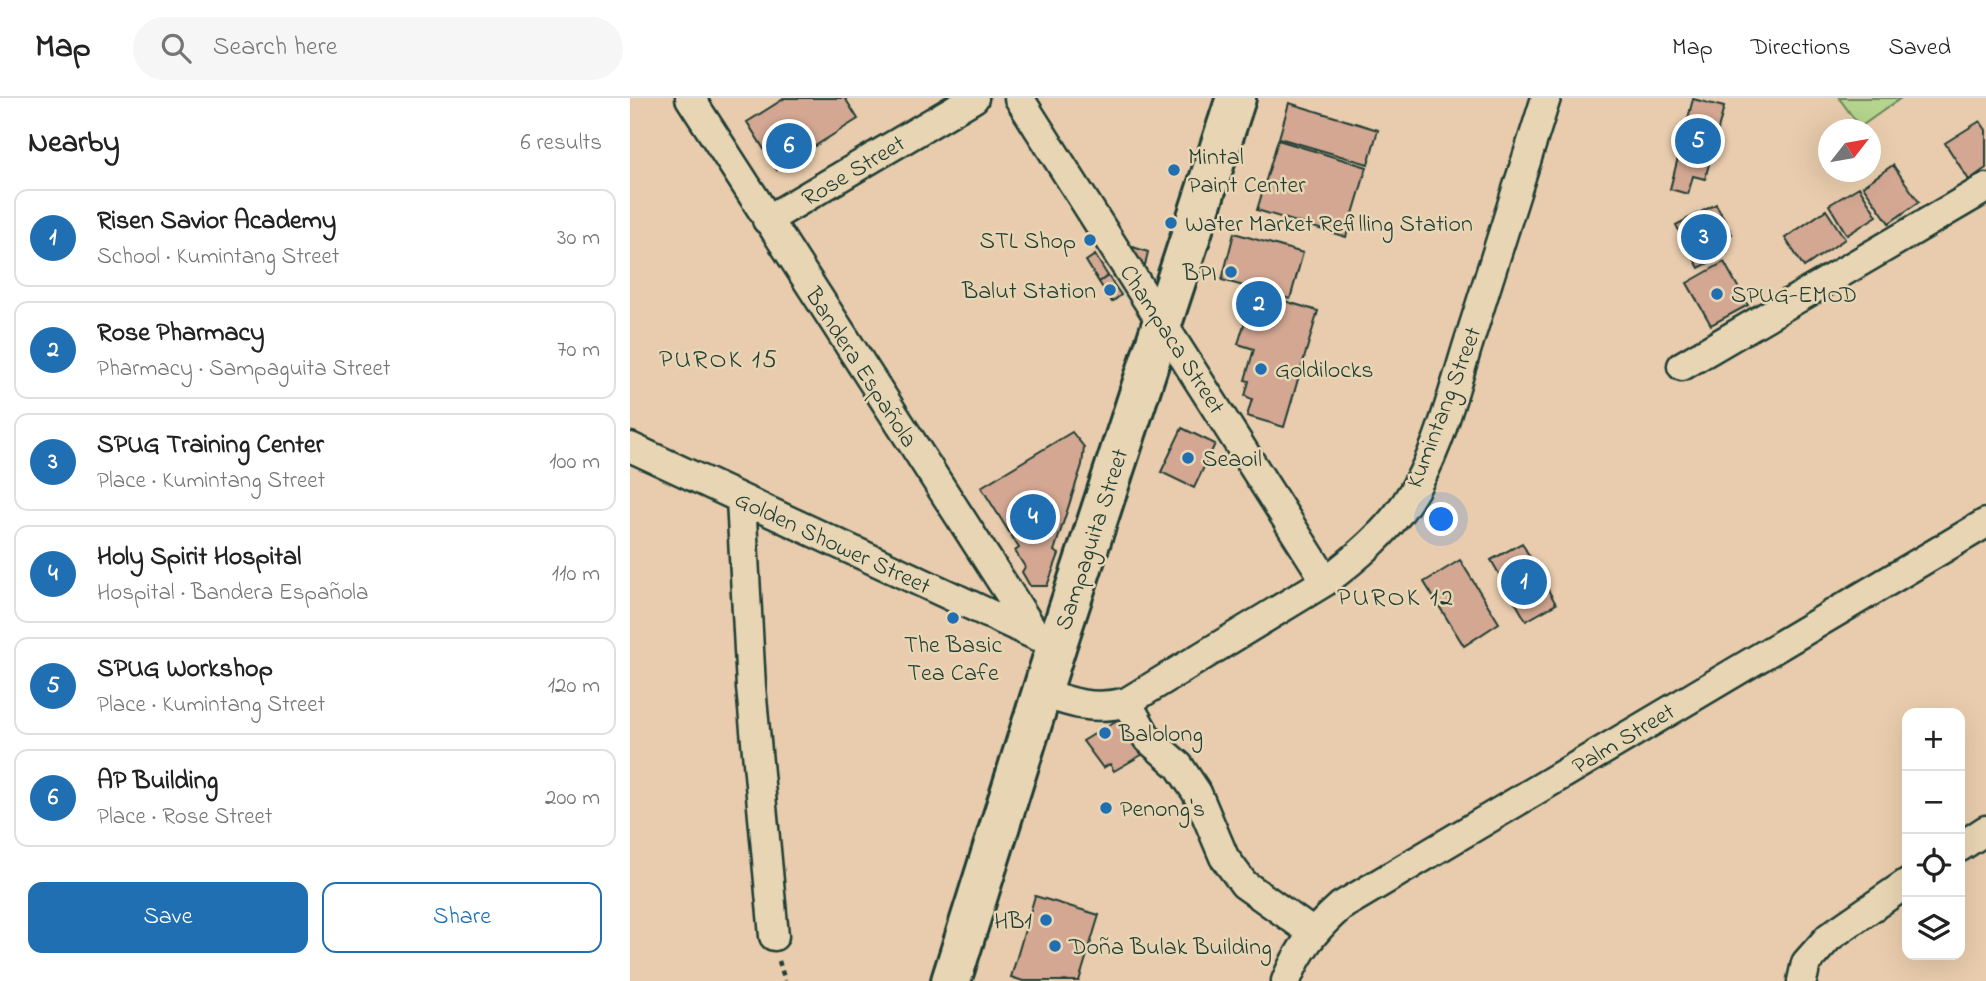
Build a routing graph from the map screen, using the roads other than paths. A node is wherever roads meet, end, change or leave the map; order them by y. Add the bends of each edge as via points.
1 (690, 98) edge
2 (974, 98) edge
3 (1019, 98) edge
4 (1236, 98) edge
5 (1546, 98) edge
6 (1986, 188) edge
7 (767, 220) junction
8 (1162, 323) junction
9 (1682, 366) dead end
10 (630, 447) edge
11 (741, 500) junction
12 (1986, 523) edge
13 (1326, 581) junction
14 (1046, 640) junction
15 (1041, 692) junction
16 (1126, 702) junction
17 (1986, 830) edge
18 (1965, 844) edge
19 (1902, 887) edge
20 (1312, 933) junction
21 (774, 936) dead end
22 (951, 981) edge
23 (1286, 981) edge
24 (1802, 981) edge

1 - 7 street, Bandera Española
2 - 7 street, Rose Street
3 - 8 street, Champaca Street
4 - 8 highway, Sampaguita Street
5 - 13 street, Kumintang Street via 1424,472 1380,534
6 - 9 street
7 - 14 street, Bandera Española
8 - 13 street, Champaca Street
8 - 14 highway, Sampaguita Street
10 - 11 street, Golden Shower Street
11 - 14 street, Golden Shower Street
11 - 21 street via 751,687
12 - 20 street, Palm Street via 1341,906
13 - 16 street, Kumintang Street
14 - 15 highway, Sampaguita Street
15 - 16 street, Kumintang Street via 1089,707
15 - 22 highway, Sampaguita Street
16 - 20 street via 1147,738 1179,766 1197,793 1224,857 1244,884
17 - 18 street
19 - 24 street via 1823,942 1806,962
20 - 23 street, Palm Street

